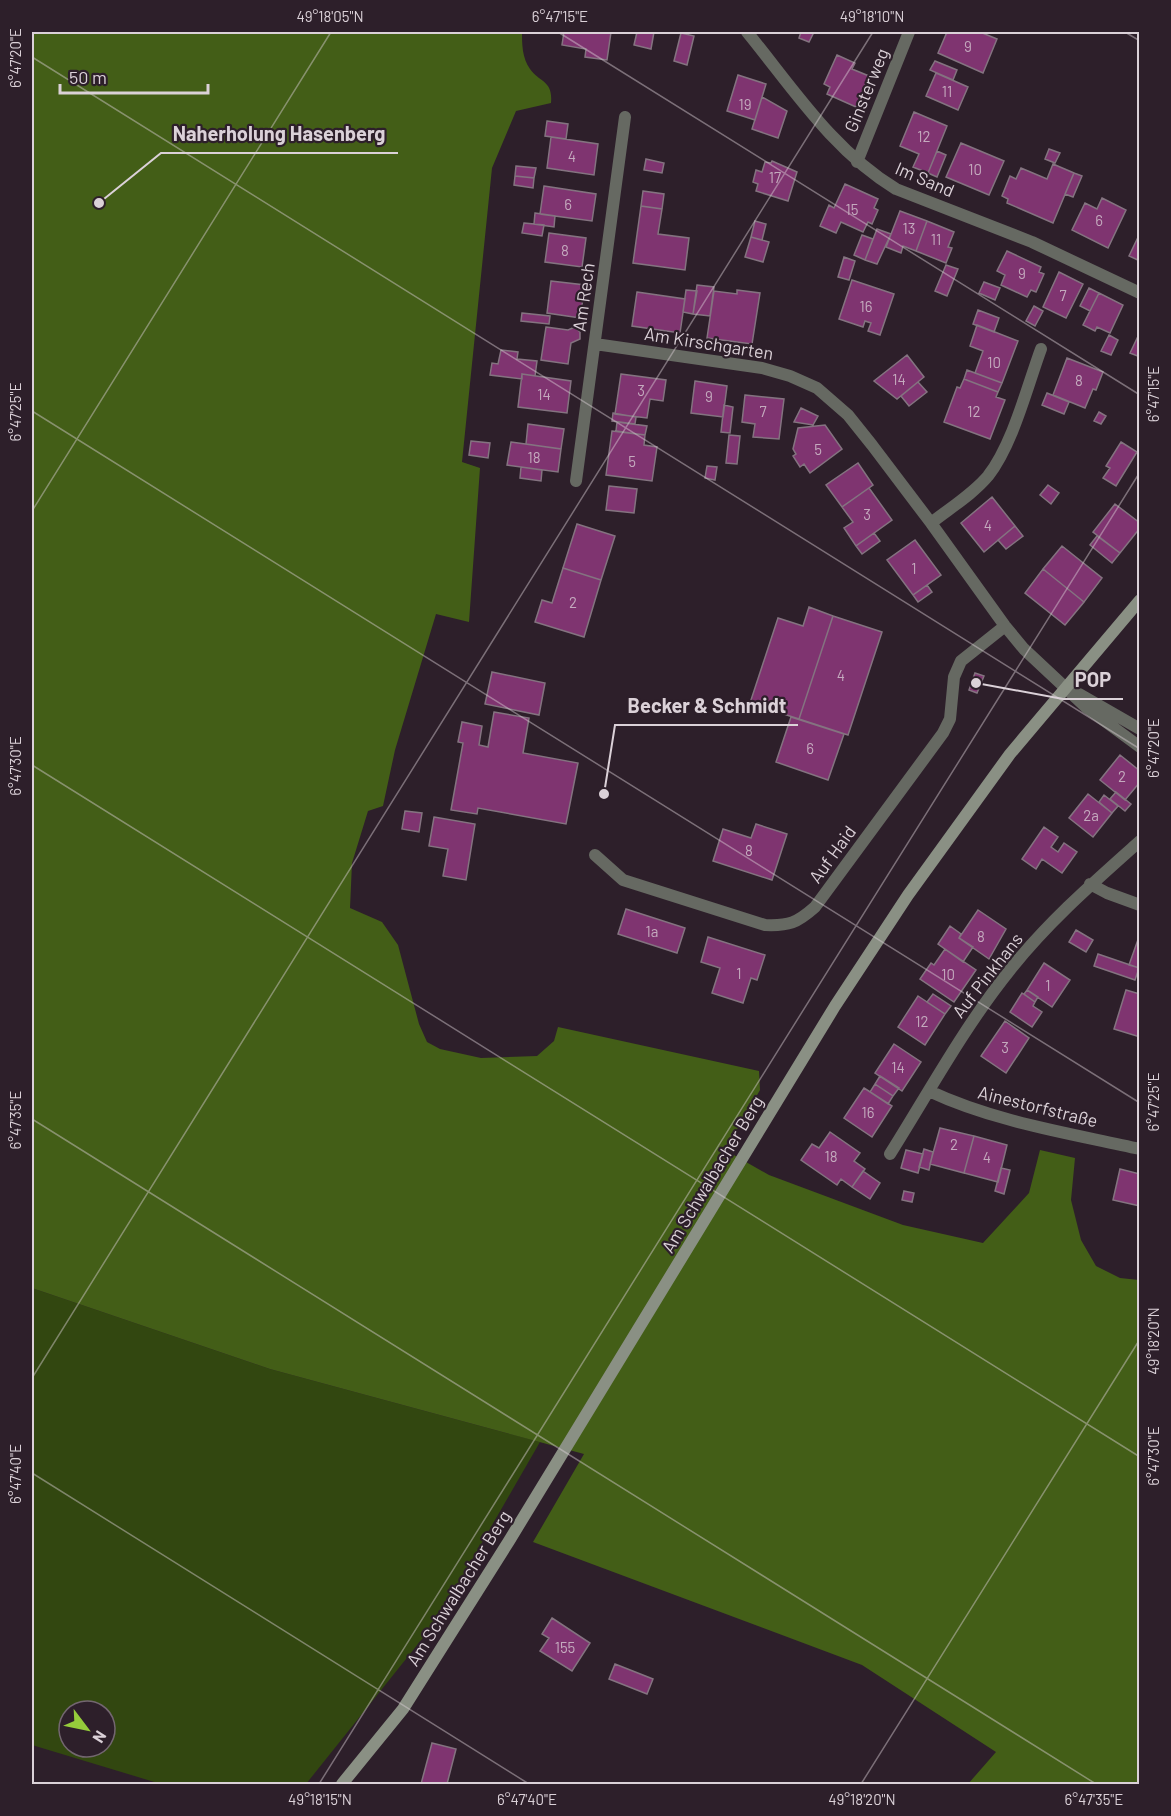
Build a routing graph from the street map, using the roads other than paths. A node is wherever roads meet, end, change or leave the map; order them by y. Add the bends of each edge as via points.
1 (747, 32) edge
2 (909, 32) edge
3 (625, 117) dead end
4 (857, 162) junction
5 (1140, 292) edge
6 (595, 344) junction
7 (1041, 349) dead end
8 (576, 481) dead end
9 (931, 523) junction
10 (1140, 600) edge
11 (1005, 626) junction
12 (1067, 688) junction
13 (1140, 729) edge
14 (1140, 747) edge
15 (1140, 841) edge
16 (596, 855) dead end
17 (1090, 884) junction
18 (1140, 905) edge
19 (929, 1091) junction
20 (1140, 1149) edge
21 (890, 1154) dead end
22 (342, 1785) edge

1 - 4 street, Im Sand
2 - 4 street, Ginsterweg
3 - 6 street, Am Rech
4 - 5 street, Im Sand via 896,189 1032,242
6 - 8 street, Am Rech
6 - 9 street, Am Kirschgarten via 762,368 817,388 848,416
7 - 9 street via 999,460 973,490
9 - 11 street, Am Kirschgarten
10 - 12 main road, Am Schwalbacher Berg
11 - 12 street, Am Kirschgarten
11 - 16 street, Auf Haid via 961,661 954,677 950,719 943,733 815,908 800,920 784,926 765,925 623,880
12 - 13 street
12 - 14 street
12 - 22 main road, Am Schwalbacher Berg via 1010,754 908,895 835,1006 403,1709
15 - 17 street, Auf Pinkhans
17 - 18 street
17 - 19 street, Auf Pinkhans via 1011,969 974,1018
19 - 20 street, Ainestorfstraße via 998,1116
19 - 21 street, Auf Pinkhans

